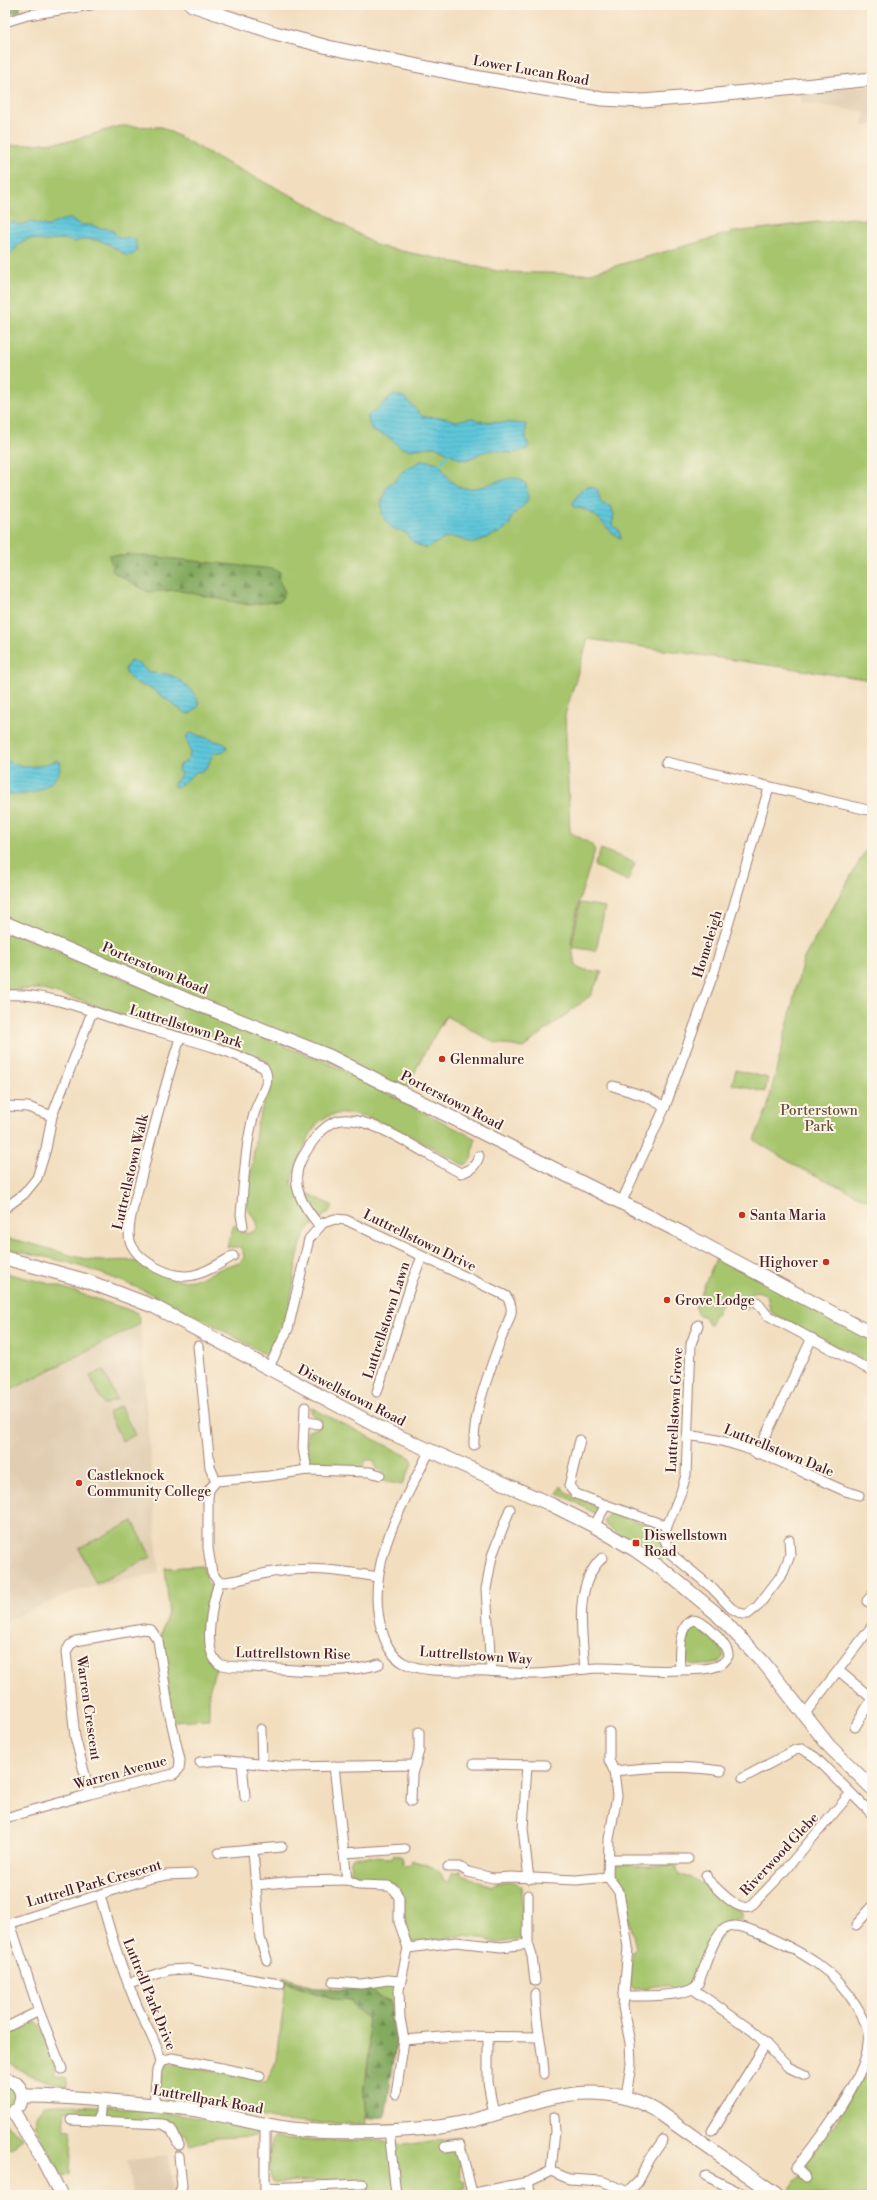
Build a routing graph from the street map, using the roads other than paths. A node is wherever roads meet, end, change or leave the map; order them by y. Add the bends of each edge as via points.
1 (91, 5) edge
2 (192, 5) edge
3 (5, 22) edge
4 (872, 79) edge
5 (666, 762) dead end
6 (769, 788) junction
7 (872, 811) edge
8 (5, 923) edge
9 (5, 995) edge
10 (92, 1012) junction
11 (180, 1038) junction
12 (613, 1086) dead end
13 (5, 1106) edge
14 (665, 1106) junction
15 (52, 1116) junction
16 (479, 1156) dead end
17 (621, 1203) junction
18 (5, 1208) edge
19 (319, 1225) junction
20 (243, 1226) dead end
21 (233, 1256) dead end
22 (422, 1257) junction
23 (5, 1258) edge
24 (757, 1302) dead end
25 (698, 1325) dead end
26 (872, 1334) edge
27 (812, 1338) junction
28 (198, 1346) dead end
29 (268, 1369) junction
30 (872, 1371) edge
31 (377, 1392) dead end
32 (306, 1407) dead end
33 (305, 1421) junction
34 (318, 1424) dead end
35 (687, 1436) junction
36 (580, 1440) dead end
37 (474, 1446) dead end
38 (429, 1452) junction
39 (757, 1454) junction
40 (307, 1470) junction
41 (380, 1475) dead end
42 (216, 1481) junction
43 (859, 1495) dead end
44 (606, 1505) junction
45 (510, 1509) dead end
46 (594, 1526) junction
47 (667, 1526) junction
48 (789, 1540) dead end
49 (602, 1558) dead end
50 (378, 1577) junction
51 (218, 1582) junction
52 (872, 1595) edge
53 (872, 1604) edge
54 (872, 1626) edge
55 (155, 1636) joint
56 (379, 1664) dead end
57 (585, 1669) junction
58 (680, 1670) junction
59 (490, 1671) junction
60 (839, 1672) junction
61 (804, 1715) junction
62 (855, 1728) dead end
63 (261, 1729) dead end
64 (418, 1732) dead end
65 (609, 1732) dead end
66 (200, 1762) dead end
67 (242, 1762) junction
68 (262, 1764) junction
69 (474, 1764) dead end
70 (415, 1765) junction
71 (527, 1765) junction
72 (546, 1765) dead end
73 (334, 1766) junction
74 (614, 1771) junction
75 (721, 1771) dead end
76 (742, 1778) dead end
77 (872, 1788) edge
78 (90, 1794) junction
79 (850, 1794) junction
80 (245, 1797) dead end
81 (410, 1801) dead end
82 (872, 1814) edge
83 (5, 1818) edge
84 (282, 1848) dead end
85 (405, 1849) dead end
86 (253, 1851) junction
87 (219, 1853) dead end
88 (344, 1853) junction
89 (688, 1859) dead end
90 (609, 1860) junction
91 (448, 1867) dead end
92 (192, 1874) dead end
93 (706, 1875) dead end
94 (608, 1877) junction
95 (529, 1879) junction
96 (347, 1880) junction
97 (256, 1885) junction
98 (100, 1895) junction
99 (528, 1895) dead end
100 (872, 1907) edge
101 (8, 1924) edge
102 (856, 1926) dead end
103 (528, 1944) junction
104 (408, 1948) junction
105 (267, 1960) dead end
106 (400, 1981) junction
107 (535, 1981) dead end
108 (333, 1982) dead end
109 (129, 1983) junction
110 (280, 1984) dead end
111 (693, 1989) junction
112 (535, 1994) dead end
113 (623, 1996) junction
114 (39, 2011) junction
115 (5, 2028) edge
116 (870, 2029) edge
117 (488, 2037) junction
118 (538, 2037) junction
119 (404, 2040) junction
120 (766, 2044) junction
121 (161, 2060) junction
122 (62, 2069) dead end
123 (544, 2074) dead end
124 (260, 2076) dead end
125 (805, 2076) dead end
126 (5, 2080) edge
127 (396, 2094) dead end
128 (22, 2096) junction
129 (626, 2097) junction
130 (101, 2100) junction
131 (154, 2105) junction
132 (9, 2112) edge
133 (494, 2115) junction
134 (554, 2117) dead end
135 (71, 2120) dead end
136 (99, 2121) junction
137 (264, 2125) junction
138 (389, 2130) junction
139 (712, 2131) dead end
140 (663, 2140) dead end
141 (178, 2145) dead end
142 (445, 2147) dead end
143 (179, 2156) dead end
144 (551, 2172) junction
145 (706, 2176) dead end
146 (806, 2178) dead end
147 (528, 2182) junction
148 (362, 2184) dead end
149 (266, 2191) edge
150 (468, 2194) edge
151 (627, 2194) edge
152 (61, 2195) edge
153 (179, 2195) edge
154 (396, 2195) edge
155 (531, 2195) edge
156 (745, 2195) edge
157 (776, 2195) edge

1 - 3 street via 28,15
2 - 4 street, Lower Lucan Road via 275,33 321,45 457,74 602,99 642,101
5 - 6 street
6 - 7 street
6 - 14 street, Homeleigh via 714,972
8 - 17 street, Porterstown Road via 329,1056
9 - 10 street, Luttrellstown Park via 42,997
10 - 11 street, Luttrellstown Park
10 - 15 street
11 - 20 street, Luttrellstown Park via 223,1050 260,1066 268,1074 268,1080 254,1112 249,1138 241,1215
11 - 21 street, Luttrellstown Walk via 137,1193 130,1239 136,1253 142,1259 166,1273 180,1277 197,1275
12 - 14 street
13 - 15 street via 28,1107
14 - 17 street, Homeleigh
15 - 18 street via 37,1178 24,1194
16 - 19 street via 477,1164 461,1173 446,1167 420,1148 377,1128 353,1120 338,1120 325,1127 312,1142 301,1161 295,1180 298,1194
17 - 26 street, Porterstown Road
19 - 22 street, Luttrellstown Drive via 335,1219 346,1220
19 - 29 street via 309,1239 288,1328
22 - 31 street, Luttrellstown Lawn
22 - 37 street, Luttrellstown Drive via 506,1296 511,1304 511,1312 477,1418
23 - 29 street, Diswellstown Road via 88,1281 155,1307
24 - 27 street via 767,1315
25 - 35 street, Luttrellstown Grove via 691,1344
27 - 30 street
27 - 39 street
28 - 42 street via 210,1467
29 - 38 street, Diswellstown Road
32 - 33 street
33 - 34 street
33 - 40 street via 303,1448
35 - 39 street, Luttrellstown Dale via 711,1438
35 - 47 street, Luttrellstown Grove via 684,1484
36 - 44 street via 570,1486 576,1494
38 - 46 street, Diswellstown Road via 550,1504
38 - 50 street, Luttrellstown Way via 393,1526
39 - 43 street, Luttrellstown Dale
40 - 41 street via 370,1467
40 - 42 street
42 - 51 street via 208,1498 208,1548 212,1573
44 - 46 street
44 - 47 street
45 - 59 street via 492,1556 486,1590
46 - 61 street, Diswellstown Road via 636,1550 716,1613 764,1663
47 - 48 street via 665,1543 671,1554 708,1584 731,1608 742,1614 748,1614 758,1606 783,1573 790,1555
49 - 57 street via 593,1567 583,1603 581,1624
50 - 51 street via 343,1571 307,1569
50 - 59 street, Luttrellstown Way via 379,1620 384,1638 395,1657 423,1668
51 - 56 street, Luttrellstown Rise via 210,1624 212,1653 219,1664 312,1670 366,1668
52 - 53 street via 867,1601
54 - 60 street
55 - 78 street, Warren Avenue via 158,1640 180,1767 174,1774
55 - 78 street, Warren Crescent via 151,1630 143,1629 76,1641 66,1652 76,1737
57 - 58 street, Luttrellstown Way
57 - 59 street, Luttrellstown Way via 537,1674
58 - 58 street, Luttrellstown Way via 684,1629 690,1622 697,1621 725,1645 727,1659 713,1667
60 - 61 street
60 - 62 street via 871,1700
61 - 77 street, Diswellstown Road via 843,1760
63 - 68 street
64 - 70 street via 419,1751
65 - 74 street via 609,1760
66 - 67 street
67 - 68 street
67 - 80 street
68 - 73 street via 287,1767
69 - 71 street
70 - 73 street
70 - 81 street
71 - 72 street
71 - 95 street via 523,1829
73 - 88 street
74 - 75 street via 679,1766
74 - 90 street via 617,1796 608,1839
76 - 79 street via 795,1750 802,1749 815,1757
78 - 83 street, Warren Avenue
79 - 82 street
79 - 93 street, Riverwood Glebe via 750,1907 735,1903 707,1879
84 - 86 street
85 - 88 street
86 - 87 street
86 - 97 street
88 - 96 street
89 - 90 street
90 - 94 street
91 - 95 street via 460,1867 489,1878
92 - 98 street, Luttrell Park Crescent via 151,1878
94 - 95 street via 576,1880
94 - 113 street via 619,1892 626,1936 628,1952
96 - 97 street
96 - 104 street via 358,1886 388,1886 395,1890 399,1898 399,1922
97 - 105 street via 260,1938
98 - 101 street, Luttrell Park Crescent
98 - 109 street, Luttrell Park Drive via 111,1936
99 - 103 street
100 - 102 street
101 - 114 street
103 - 104 street via 501,1947 456,1942
103 - 107 street
104 - 106 street
106 - 108 street via 361,1984
106 - 119 street via 399,2008
109 - 110 street via 169,1970 188,1969
109 - 121 street, Luttrell Park Drive via 156,2042
111 - 113 street via 674,1994
111 - 116 street via 698,1984 721,1933 730,1927 743,1927 807,1955 826,1969 852,1997
111 - 120 street via 754,2032
112 - 118 street
113 - 129 street via 631,2052
114 - 115 street
114 - 122 street
116 - 146 street via 865,2060 832,2121 796,2168
117 - 118 street
117 - 119 street via 455,2036
117 - 133 street via 488,2086
118 - 123 street via 542,2047
119 - 127 street
120 - 125 street via 788,2067
120 - 139 street
121 - 124 street via 172,2058
121 - 131 street, Luttrell Park Drive via 157,2070
126 - 128 street via 16,2084
128 - 130 street, Luttrellpark Road via 43,2095
128 - 132 street via 20,2105
129 - 133 street, Luttrellpark Road via 576,2092
129 - 157 street, Luttrellpark Road via 654,2109
130 - 131 street, Luttrellpark Road
130 - 136 street
131 - 137 street, Luttrellpark Road via 201,2111
132 - 152 street via 42,2158
133 - 138 street, Luttrellpark Road via 432,2128
134 - 144 street
135 - 136 street
136 - 141 street via 163,2124 171,2129
137 - 138 street, Luttrellpark Road via 321,2132
137 - 149 street
138 - 154 street
140 - 151 street via 638,2182
142 - 150 street via 460,2145
143 - 153 street via 182,2186
144 - 147 street
144 - 151 street via 569,2179 602,2181
145 - 156 street
147 - 150 street
147 - 155 street
148 - 149 street

